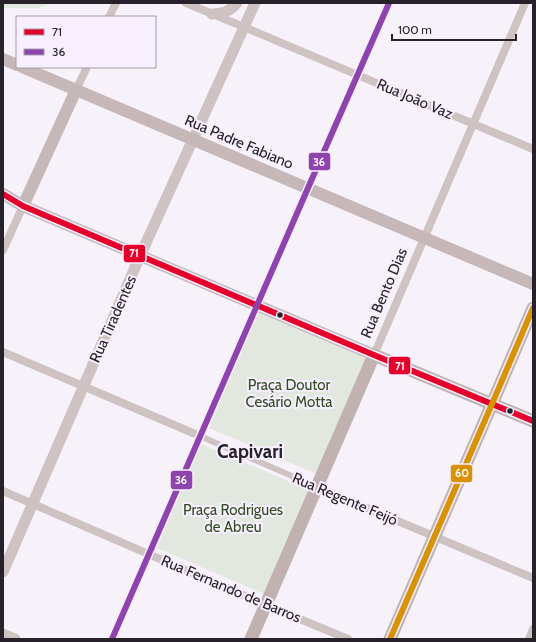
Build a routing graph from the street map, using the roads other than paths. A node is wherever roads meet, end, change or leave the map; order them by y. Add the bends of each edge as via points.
1 (116, 3) edge
2 (186, 3) edge
3 (237, 3) edge
4 (244, 3) edge
5 (255, 3) edge
6 (389, 3) edge
7 (525, 3) edge
8 (212, 14) junction
9 (110, 16) edge
10 (244, 27) junction
11 (3, 59) edge
12 (16, 65) edge
13 (24, 68) edge
14 (87, 68) edge
15 (358, 75) junction
16 (76, 90) junction
17 (473, 124) junction
18 (193, 140) junction
19 (533, 149) edge
20 (308, 188) junction
21 (3, 194) edge
22 (23, 206) junction
23 (424, 238) junction
24 (3, 250) edge
25 (140, 256) junction
26 (533, 284) edge
27 (257, 306) junction
28 (533, 308) edge
29 (3, 352) edge
30 (374, 355) junction
31 (84, 387) junction
32 (492, 404) junction
33 (533, 421) edge
34 (200, 436) junction
35 (317, 487) junction
36 (3, 491) edge
37 (32, 504) junction
38 (434, 537) junction
39 (149, 554) junction
40 (3, 572) edge
41 (533, 578) edge
42 (266, 605) junction
43 (533, 629) edge
44 (3, 634) edge
45 (15, 639) edge
46 (112, 639) edge
47 (251, 639) edge
48 (348, 639) edge
49 (390, 639) edge
50 (529, 639) edge

1 - 9 street
2 - 8 street, Rua João Vaz
3 - 8 street via 231,10
4 - 10 street
5 - 10 street, Rua Tiradentes
6 - 15 street
7 - 17 street, Rua Bento Dias
8 - 10 street, Rua João Vaz
10 - 15 street, Rua João Vaz
10 - 18 street, Rua Tiradentes
11 - 12 main road
13 - 16 main road, Rua Padre Fabiano
14 - 16 street
15 - 17 street, Rua João Vaz
15 - 20 street
16 - 18 main road, Rua Padre Fabiano
16 - 22 main road
17 - 19 street, Rua João Vaz
17 - 23 street, Rua Bento Dias
18 - 20 main road, Rua Padre Fabiano
18 - 25 street, Rua Tiradentes
20 - 23 main road, Rua Padre Fabiano
20 - 27 street
21 - 22 main road
22 - 24 street
22 - 25 main road
23 - 26 main road, Rua Padre Fabiano
23 - 30 street, Rua Bento Dias
25 - 27 main road
25 - 31 street, Rua Tiradentes
27 - 30 main road
27 - 34 street
28 - 32 main road
29 - 31 street, Rua Regente Feijó
30 - 32 main road
30 - 35 main road, Rua Bento Dias
31 - 34 street, Rua Regente Feijó
31 - 37 street, Rua Tiradentes
32 - 33 main road
32 - 38 main road
34 - 35 street, Rua Regente Feijó
34 - 39 street
35 - 38 street, Rua Regente Feijó
35 - 42 main road, Rua Bento Dias
36 - 37 street, Rua Fernando de Barros
37 - 39 street, Rua Fernando de Barros
37 - 40 street, Rua Tiradentes
38 - 41 street, Rua Regente Feijó
38 - 49 main road
39 - 42 street, Rua Fernando de Barros
39 - 46 street
42 - 47 main road, Rua Bento Dias
42 - 48 street, Rua Fernando de Barros
43 - 50 street
44 - 45 street

